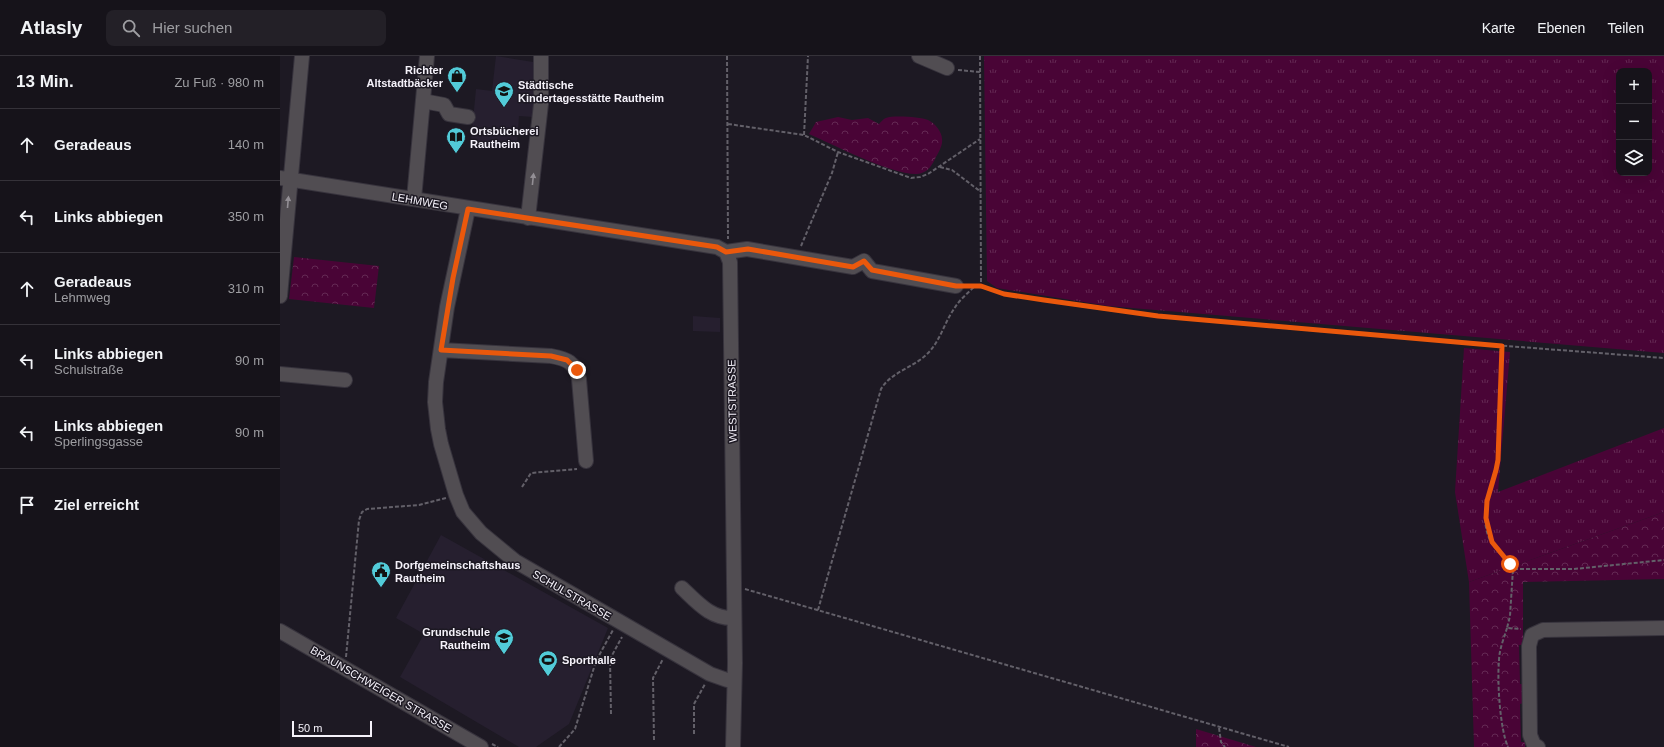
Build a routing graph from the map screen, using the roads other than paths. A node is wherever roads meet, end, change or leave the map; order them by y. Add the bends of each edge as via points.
1 (302, 56) edge
2 (427, 56) edge
3 (541, 56) edge
4 (918, 56) edge
5 (948, 68) road end
6 (423, 101) junction
7 (468, 117) dead end
8 (285, 179) edge
9 (414, 200) junction
10 (468, 209) junction
11 (528, 218) junction
12 (726, 252) junction
13 (956, 286) road end
14 (280, 296) edge
15 (441, 350) junction
16 (280, 374) edge
17 (345, 380) dead end
18 (586, 461) road end
19 (682, 588) dead end
20 (734, 618) junction
21 (1664, 628) edge
22 (280, 631) edge
23 (734, 680) junction
24 (481, 747) edge
25 (733, 747) edge
26 (1538, 747) edge

1 - 8 street
2 - 6 street
11 -> 3 street via 541,104
4 - 5 street
6 - 7 street via 444,105 449,114
6 - 9 street
8 - 9 street, LEHMWEG
14 -> 8 street
9 - 10 street, LEHMWEG
10 - 11 street, LEHMWEG
10 - 15 street, SCHULSTRASSE
11 - 12 street, LEHMWEG via 717,247
12 - 13 street, LEHMWEG via 748,249 853,267 864,261 872,270
12 - 20 street, WESTSTRASSE via 730,262
15 - 18 street via 551,356 567,360 577,370 579,379
15 - 23 street, SCHULSTRASSE via 436,382 437,418 456,495 469,520 504,554 544,579 710,674
16 - 17 street
19 - 20 street via 706,610 724,619
20 - 23 street, WESTSTRASSE
21 - 26 street via 1543,630 1532,635 1529,646 1530,735 1534,745
22 - 24 street, BRAUNSCHWEIGER STRASSE
23 - 25 street, WESTSTRASSE

